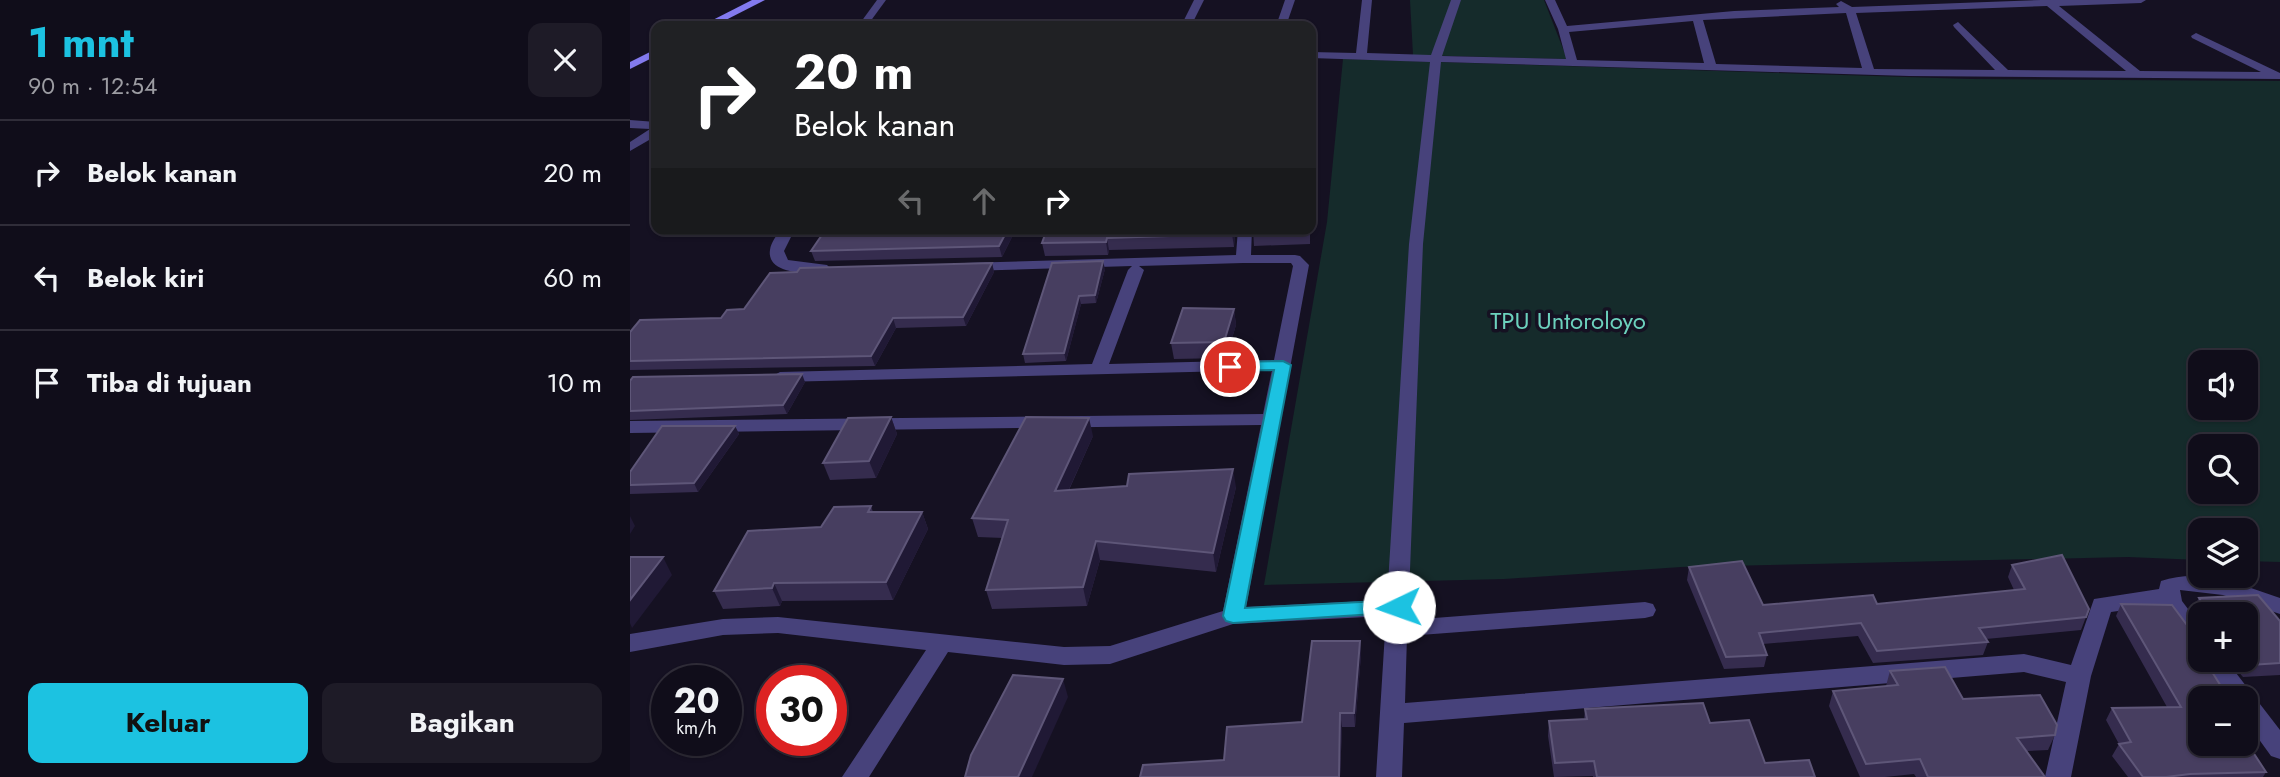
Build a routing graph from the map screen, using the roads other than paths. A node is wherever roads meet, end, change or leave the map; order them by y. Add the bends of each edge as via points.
1 (760, 0) edge
2 (882, 0) edge
3 (1199, 0) edge
4 (1290, 0) edge
5 (1367, 0) edge
6 (1456, 0) edge
7 (1550, 0) edge
8 (1836, 0) edge
9 (2138, 0) edge
10 (2048, 2) edge
11 (1850, 10) junction
12 (1697, 18) junction
13 (716, 21) edge
14 (866, 21) edge
15 (1188, 21) edge
16 (1283, 21) edge
17 (1958, 25) dead end
18 (1563, 29) junction
19 (2196, 36) dead end
20 (651, 54) edge
21 (1316, 55) edge
22 (1361, 56) junction
23 (1436, 57) junction
24 (633, 62) edge
25 (1572, 62) junction
26 (1711, 67) junction
27 (1869, 72) junction
28 (2005, 74) junction
29 (2136, 74) junction
30 (2279, 76) edge
31 (630, 124) edge
32 (651, 125) edge
33 (651, 134) edge
34 (630, 147) edge
35 (784, 235) edge
36 (1244, 235) edge
37 (1242, 259) junction
38 (950, 266) edge
39 (842, 268) edge
40 (1136, 270) dead end
41 (1283, 365) junction
42 (1098, 371) junction
43 (762, 377) edge
44 (1272, 419) junction
45 (630, 427) edge
46 (2168, 596) junction
47 (2280, 607) edge
48 (1645, 610) dead end
49 (1233, 616) junction
50 (1398, 618) junction
51 (2188, 625) edge
52 (943, 642) junction
53 (630, 643) edge
54 (2222, 672) edge
55 (2079, 676) junction
56 (2233, 686) edge
57 (1393, 714) junction
58 (2258, 719) edge
59 (2280, 749) edge
60 (855, 777) edge
61 (1389, 777) edge
62 (2058, 777) edge

1 - 13 street
2 - 14 lane
3 - 15 street
4 - 16 street
5 - 22 street
6 - 23 street
7 - 18 street
8 - 11 street
9 - 10 street
10 - 11 street
10 - 29 street
11 - 12 street
11 - 27 street
12 - 18 street
12 - 26 street
17 - 28 street
18 - 25 street
19 - 30 street
20 - 24 street
21 - 22 street
22 - 23 street
23 - 25 street
23 - 50 street via 1416,244
25 - 26 street
26 - 27 street
27 - 28 street
28 - 29 street
29 - 30 street
31 - 32 street
33 - 34 street
35 - 39 street via 776,254 785,266
36 - 37 street
37 - 38 street
37 - 41 street via 1295,259 1301,265
40 - 42 street
41 - 42 street
41 - 44 street
42 - 43 street
44 - 45 street
44 - 49 street
46 - 47 street via 2169,586 2186,581
46 - 51 street
46 - 55 street via 2102,606
48 - 50 street
49 - 50 street
49 - 52 street via 1110,654 1064,656
50 - 57 street
52 - 53 street via 778,625 723,627
52 - 60 street
54 - 56 street
55 - 57 street via 2024,663
55 - 62 street
57 - 61 street
58 - 59 street

